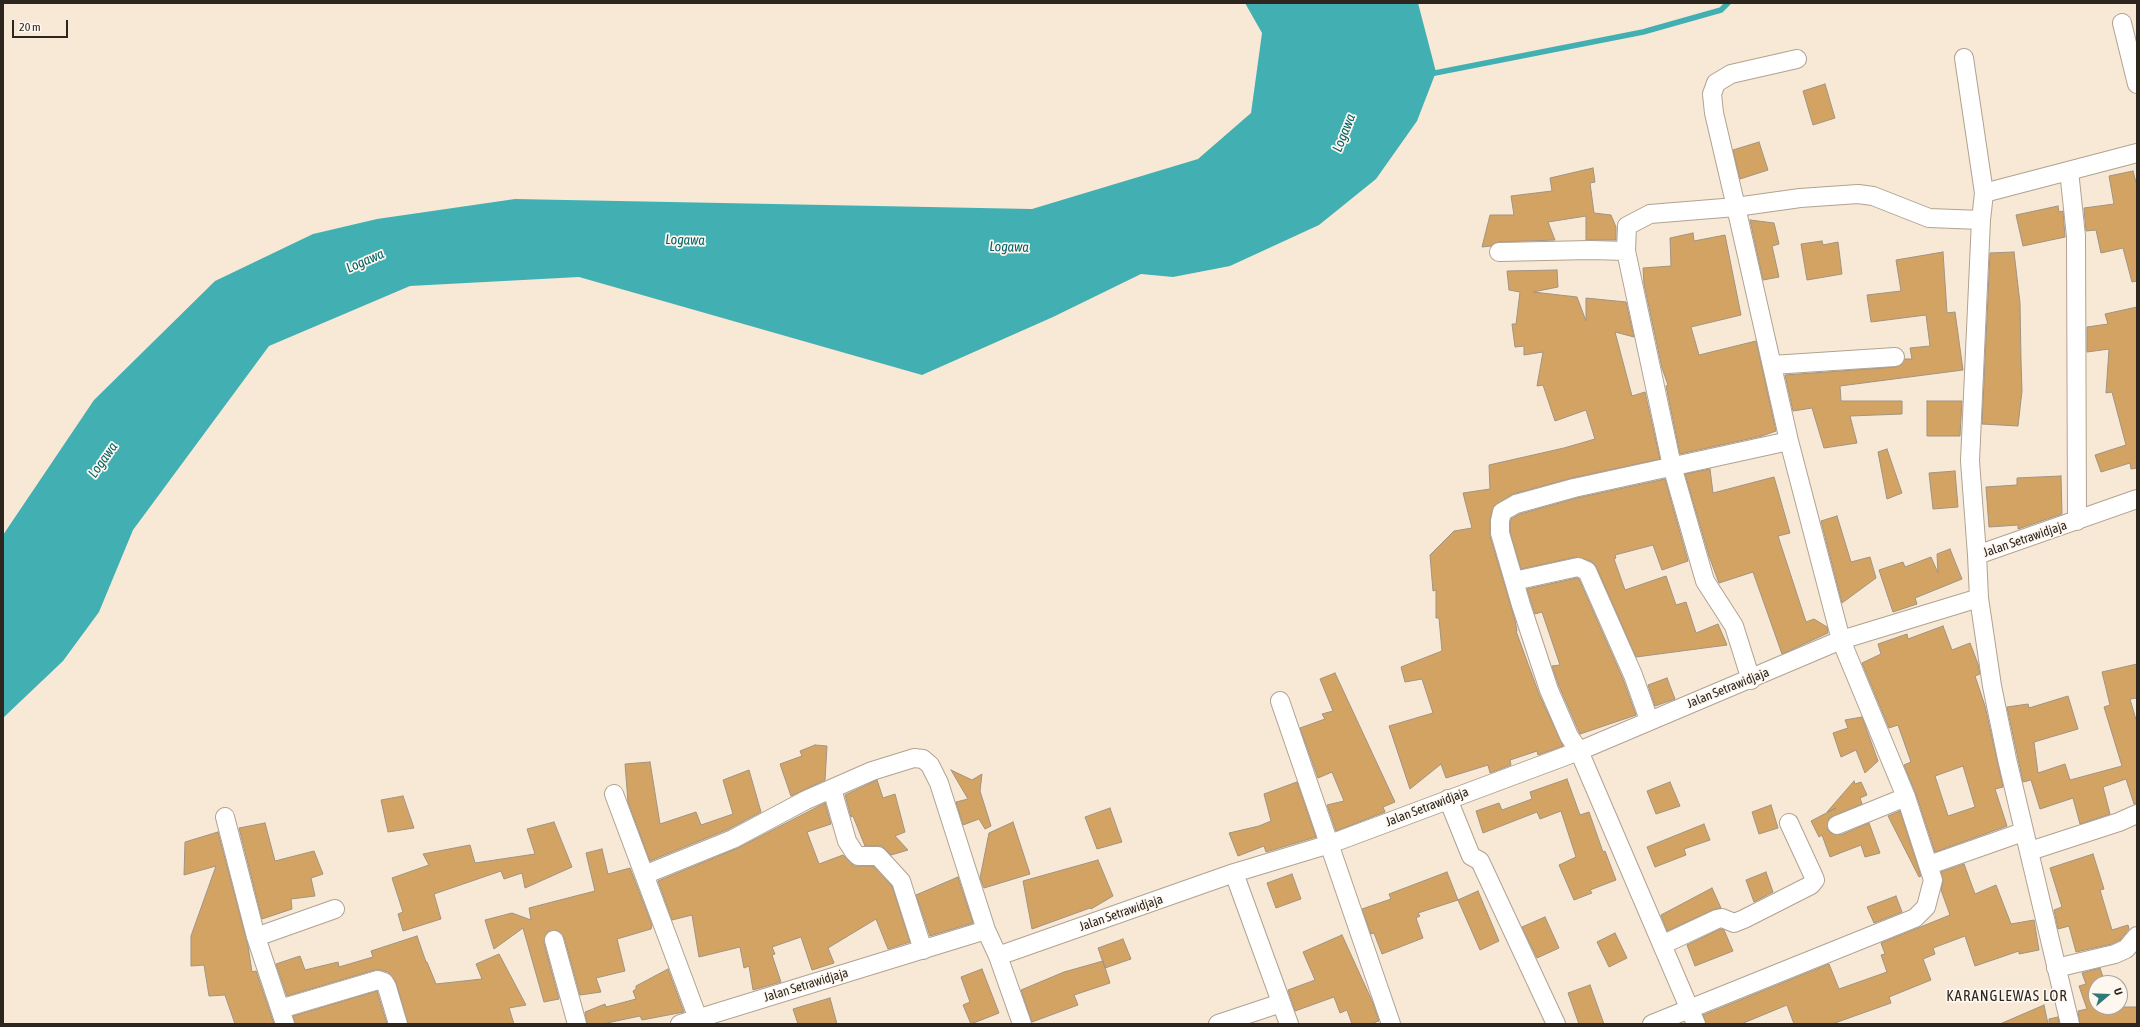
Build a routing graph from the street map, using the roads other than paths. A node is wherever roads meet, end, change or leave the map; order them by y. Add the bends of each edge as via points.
1 (2122, 24) dead end
2 (1964, 58) dead end
3 (1797, 59) dead end
4 (2137, 84) edge
5 (2137, 153) edge
6 (2069, 171) junction
7 (1984, 193) junction
8 (1736, 207) junction
9 (1981, 220) junction
10 (1626, 251) junction
11 (1499, 252) dead end
12 (1895, 357) dead end
13 (1772, 365) junction
14 (1789, 441) junction
15 (1672, 466) junction
16 (2137, 499) edge
17 (2077, 521) junction
18 (1977, 555) junction
19 (1514, 581) junction
20 (1979, 598) junction
21 (1841, 640) junction
22 (1751, 680) junction
23 (1280, 701) dead end
24 (1649, 720) junction
25 (1578, 750) junction
26 (832, 789) junction
27 (614, 794) dead end
28 (1906, 797) junction
29 (1448, 799) junction
30 (2137, 814) edge
31 (225, 817) dead end
32 (1789, 823) dead end
33 (1837, 825) dead end
34 (2023, 832) junction
35 (1330, 844) junction
36 (2030, 851) junction
37 (1929, 865) junction
38 (1234, 873) junction
39 (644, 875) junction
40 (335, 909) dead end
41 (986, 930) junction
42 (2137, 936) edge
43 (256, 938) junction
44 (554, 940) dead end
45 (1662, 946) junction
46 (923, 950) junction
47 (998, 956) junction
48 (2056, 968) junction
49 (1281, 1003) junction
50 (283, 1016) edge
51 (1693, 1017) edge
52 (699, 1021) edge
53 (398, 1024) edge
54 (577, 1024) edge
55 (680, 1024) edge
56 (1022, 1024) edge
57 (1218, 1024) edge
58 (1289, 1024) edge
59 (1391, 1024) edge
60 (1556, 1024) edge
61 (1652, 1024) edge
62 (2070, 1024) edge

1 - 4 street
2 - 7 street
3 - 8 street via 1731,74 1716,83 1712,94 1714,113
5 - 6 street
6 - 7 street
6 - 17 street via 2076,236
7 - 9 street
8 - 9 street via 1800,198 1858,194 1874,196 1929,218
8 - 10 street via 1650,214 1627,226
8 - 13 street
9 - 18 street via 1970,460
10 - 11 street
10 - 15 street
12 - 13 street
13 - 14 street
14 - 15 street
14 - 21 street
15 - 19 street via 1574,488 1508,507 1502,512 1500,533
15 - 22 street via 1705,581 1734,626
16 - 17 street, Jalan Setrawidjaja
17 - 18 street, Jalan Setrawidjaja
18 - 20 street, Jalan Setrawidjaja
19 - 24 street via 1578,567 1587,571 1634,676
19 - 25 street via 1549,690 1569,736
20 - 21 street, Jalan Setrawidjaja
20 - 34 street via 1992,686
21 - 22 street, Jalan Setrawidjaja
21 - 28 street
22 - 24 street, Jalan Setrawidjaja
23 - 35 street
24 - 25 street, Jalan Setrawidjaja
25 - 29 street, Jalan Setrawidjaja
25 - 45 street
26 - 39 street via 733,839
26 - 41 street via 872,771 914,758 923,759 930,766 947,802
26 - 46 street via 847,840 854,852 864,857 878,856 901,882
27 - 39 street
28 - 33 street
28 - 37 street
29 - 35 street, Jalan Setrawidjaja
29 - 60 street via 1471,856 1480,861
30 - 36 street
31 - 43 street
32 - 45 street via 1815,880 1812,885 1744,919 1734,923 1722,918 1717,919
34 - 36 street
34 - 37 street
35 - 38 street, Jalan Setrawidjaja
35 - 59 street
36 - 48 street
37 - 51 street via 1933,880 1930,893 1926,906 1915,918
38 - 47 street, Jalan Setrawidjaja
38 - 49 street
39 - 52 street
40 - 43 street
41 - 46 street, Jalan Setrawidjaja
41 - 47 street
42 - 48 street via 2126,949 2115,954
43 - 50 street
44 - 54 street
45 - 51 street
46 - 52 street, Jalan Setrawidjaja
47 - 56 street
48 - 62 street
49 - 57 street
49 - 58 street
50 - 53 street via 378,980 384,982 387,987
51 - 61 street
52 - 55 street, Jalan Setrawidjaja

